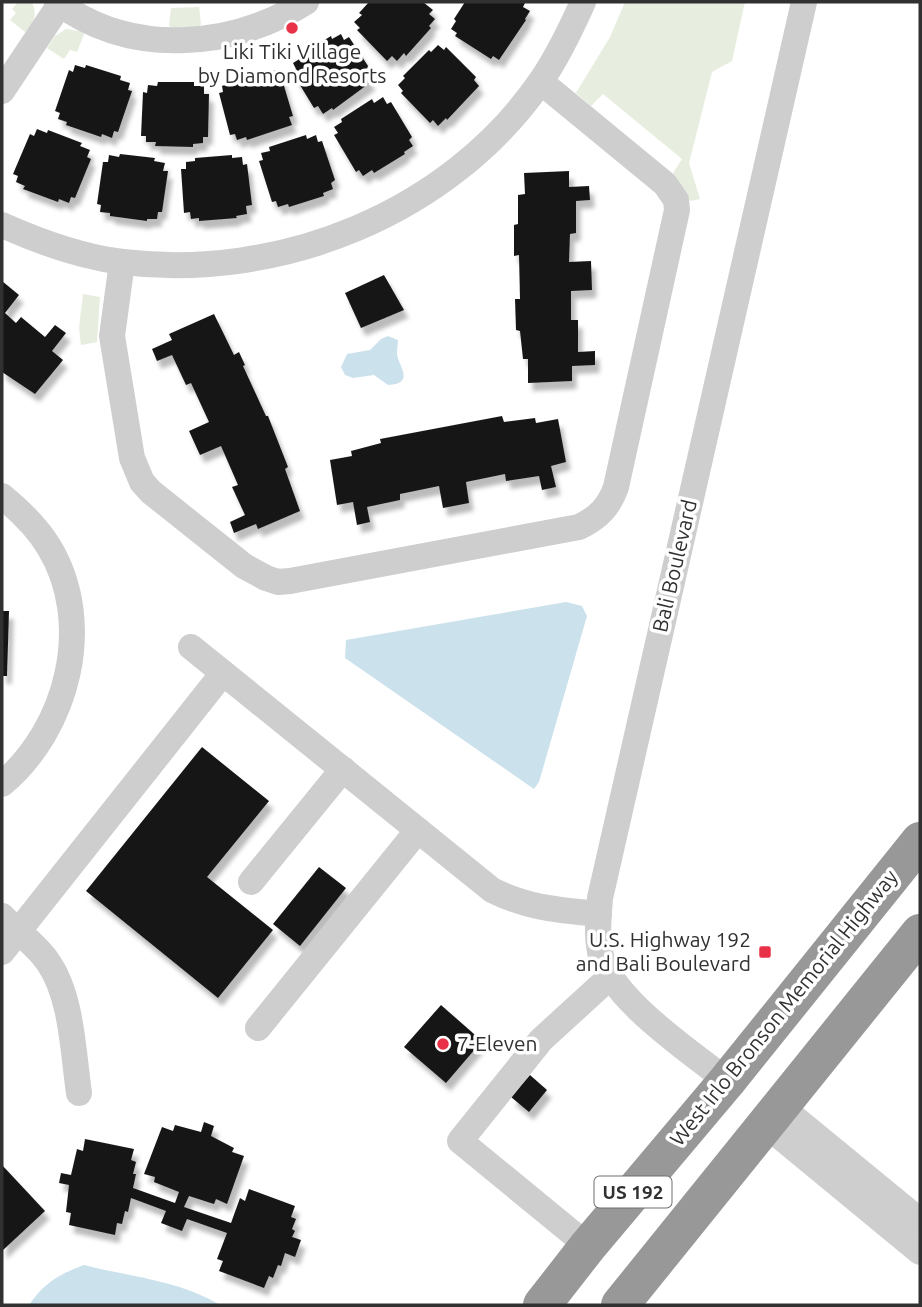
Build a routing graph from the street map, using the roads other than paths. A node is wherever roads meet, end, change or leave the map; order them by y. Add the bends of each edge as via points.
1 (306, 2) edge
2 (583, 2) edge
3 (804, 2) edge
4 (59, 3) edge
5 (541, 82) junction
6 (2, 91) edge
7 (2, 225) edge
8 (122, 262) junction
9 (2, 496) edge
10 (191, 647) dead end
11 (223, 673) junction
12 (343, 769) junction
13 (2, 784) edge
14 (418, 830) junction
15 (920, 841) edge
16 (251, 882) dead end
17 (599, 914) junction
18 (10, 923) edge
19 (920, 933) edge
20 (2, 953) edge
21 (611, 976) junction
22 (786, 1008) junction
23 (258, 1028) dead end
24 (727, 1081) junction
25 (79, 1093) dead end
26 (772, 1115) junction
27 (698, 1208) junction
28 (920, 1221) edge
29 (588, 1246) junction
30 (920, 1252) edge
31 (542, 1305) edge
32 (620, 1305) edge

1 - 4 street via 266,24 193,41 124,33
2 - 5 street
3 - 17 street, Bali Boulevard
4 - 6 street
5 - 8 street via 500,129 449,176 387,215 355,229 252,259 182,265
5 - 8 street via 665,184 677,210 616,487 602,512 579,527 290,581 278,582 255,573 151,492 136,470 112,336
7 - 8 street via 54,245
9 - 13 street via 35,529 57,564 68,600 71,640 68,678 54,716 33,751
10 - 11 street
11 - 12 street
11 - 18 street
12 - 14 street
12 - 16 street
14 - 17 street via 492,890 514,902
14 - 23 street
15 - 22 highway, West Irlo Bronson Memorial Highway / US 192
17 - 21 street, Bali Boulevard via 600,954
18 - 20 street
18 - 25 street via 47,960 61,987
19 - 26 highway, US 192
21 - 24 street, Bali Boulevard via 629,1001
21 - 29 street via 541,1040 460,1141
22 - 24 highway, West Irlo Bronson Memorial Highway / US 192
22 - 26 highway via 764,1057 761,1086
24 - 27 highway via 729,1124
24 - 29 highway, West Irlo Bronson Memorial Highway / US 192
26 - 27 highway, US 192
26 - 28 street
26 - 30 street
27 - 32 highway, US 192
29 - 31 highway, West Irlo Bronson Memorial Highway / US 192

